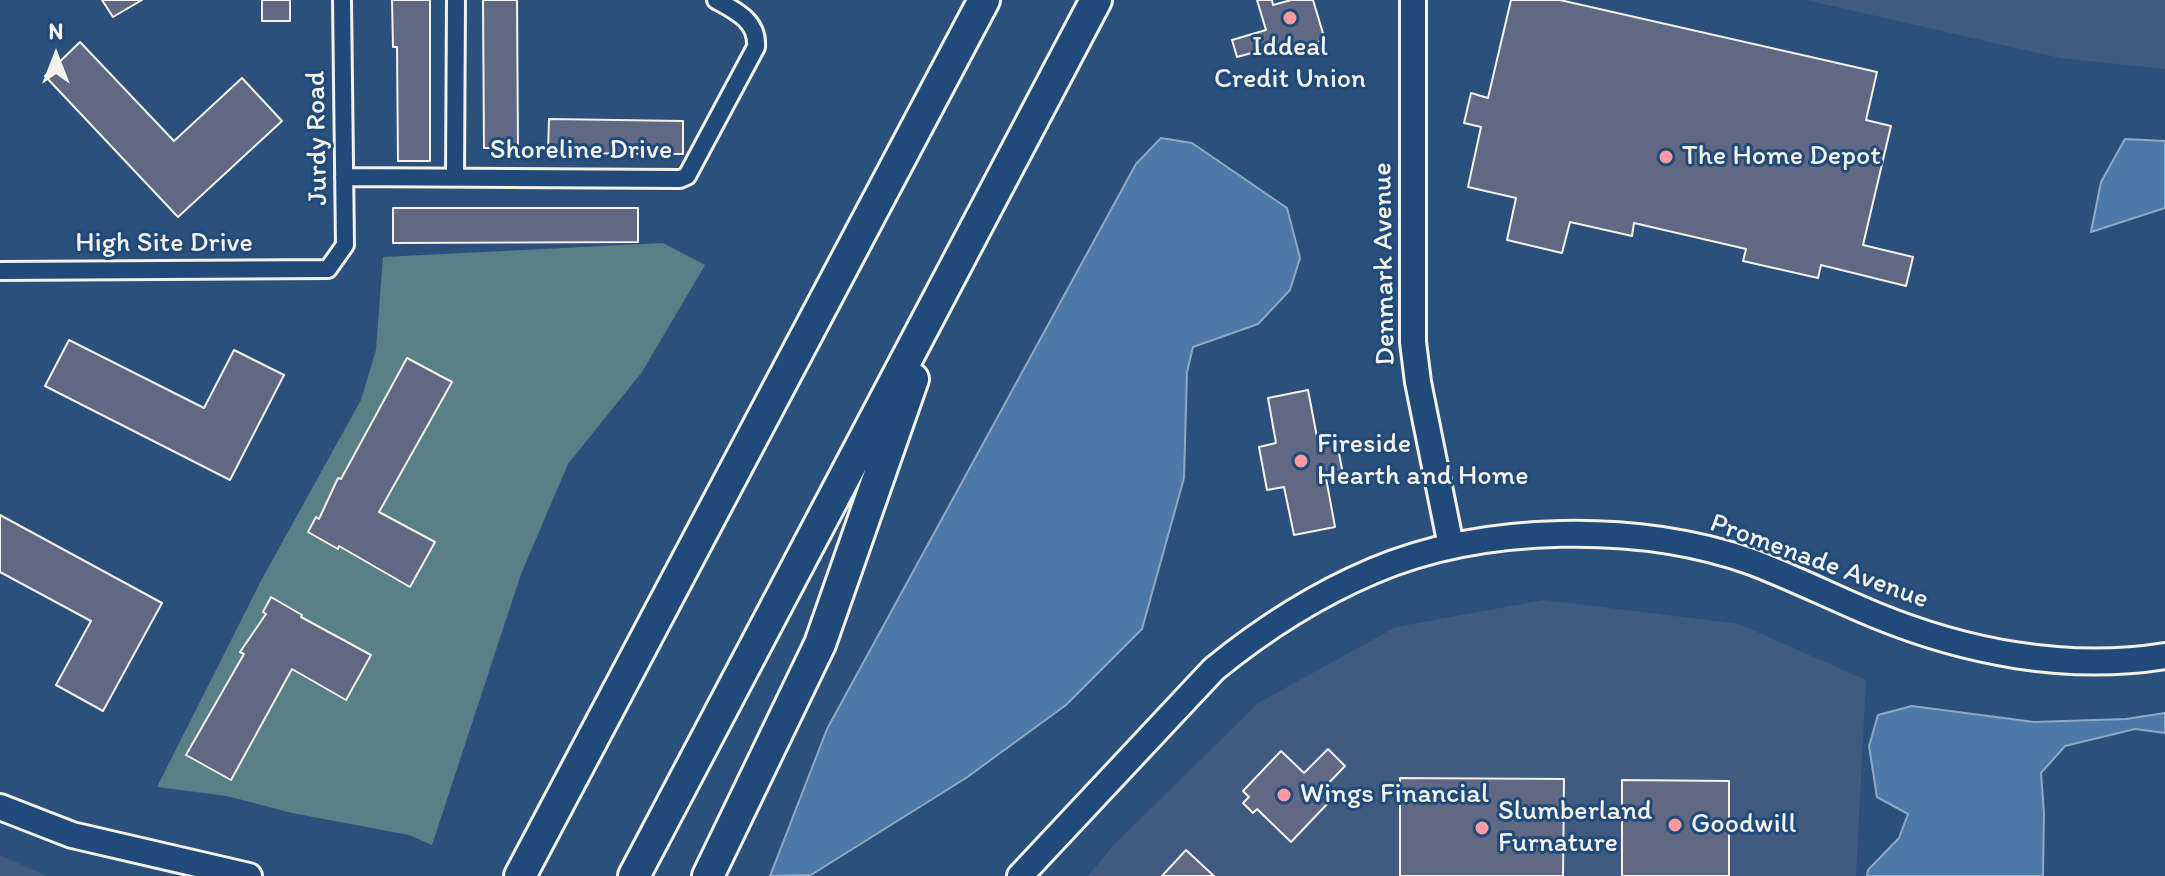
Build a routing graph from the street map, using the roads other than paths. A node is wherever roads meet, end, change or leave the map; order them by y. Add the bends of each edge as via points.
1 (342, 0) edge
2 (456, 0) edge
3 (716, 0) edge
4 (984, 0) edge
5 (1096, 0) edge
6 (1413, 0) edge
7 (344, 177) junction
8 (455, 177) junction
9 (328, 269) joint
10 (0, 271) edge
11 (947, 283) junction
12 (1451, 546) junction
13 (2165, 656) edge
14 (703, 744) junction
15 (0, 807) edge
16 (249, 876) edge
17 (520, 876) edge
18 (634, 876) edge
19 (645, 876) edge
20 (708, 876) edge
21 (1020, 876) edge

1 - 7 street, Jurdy Road
2 - 8 street, Shoreline Drive
3 - 8 street, Shoreline Drive via 751,24 756,47 687,176
4 - 17 highway
5 - 11 highway
6 - 12 street, Denmark Avenue via 1413,342
7 - 8 street, Shoreline Drive
7 - 9 street, Jurdy Road via 345,245
9 - 10 street, High Site Drive
11 - 14 highway
11 - 20 highway via 820,644
12 - 13 street, Promenade Avenue via 1534,535 1645,537 1748,561 1909,627 1990,651 2075,660
12 - 21 street via 1375,570 1271,624 1214,669
14 - 18 highway
14 - 19 highway
15 - 16 street via 72,835

